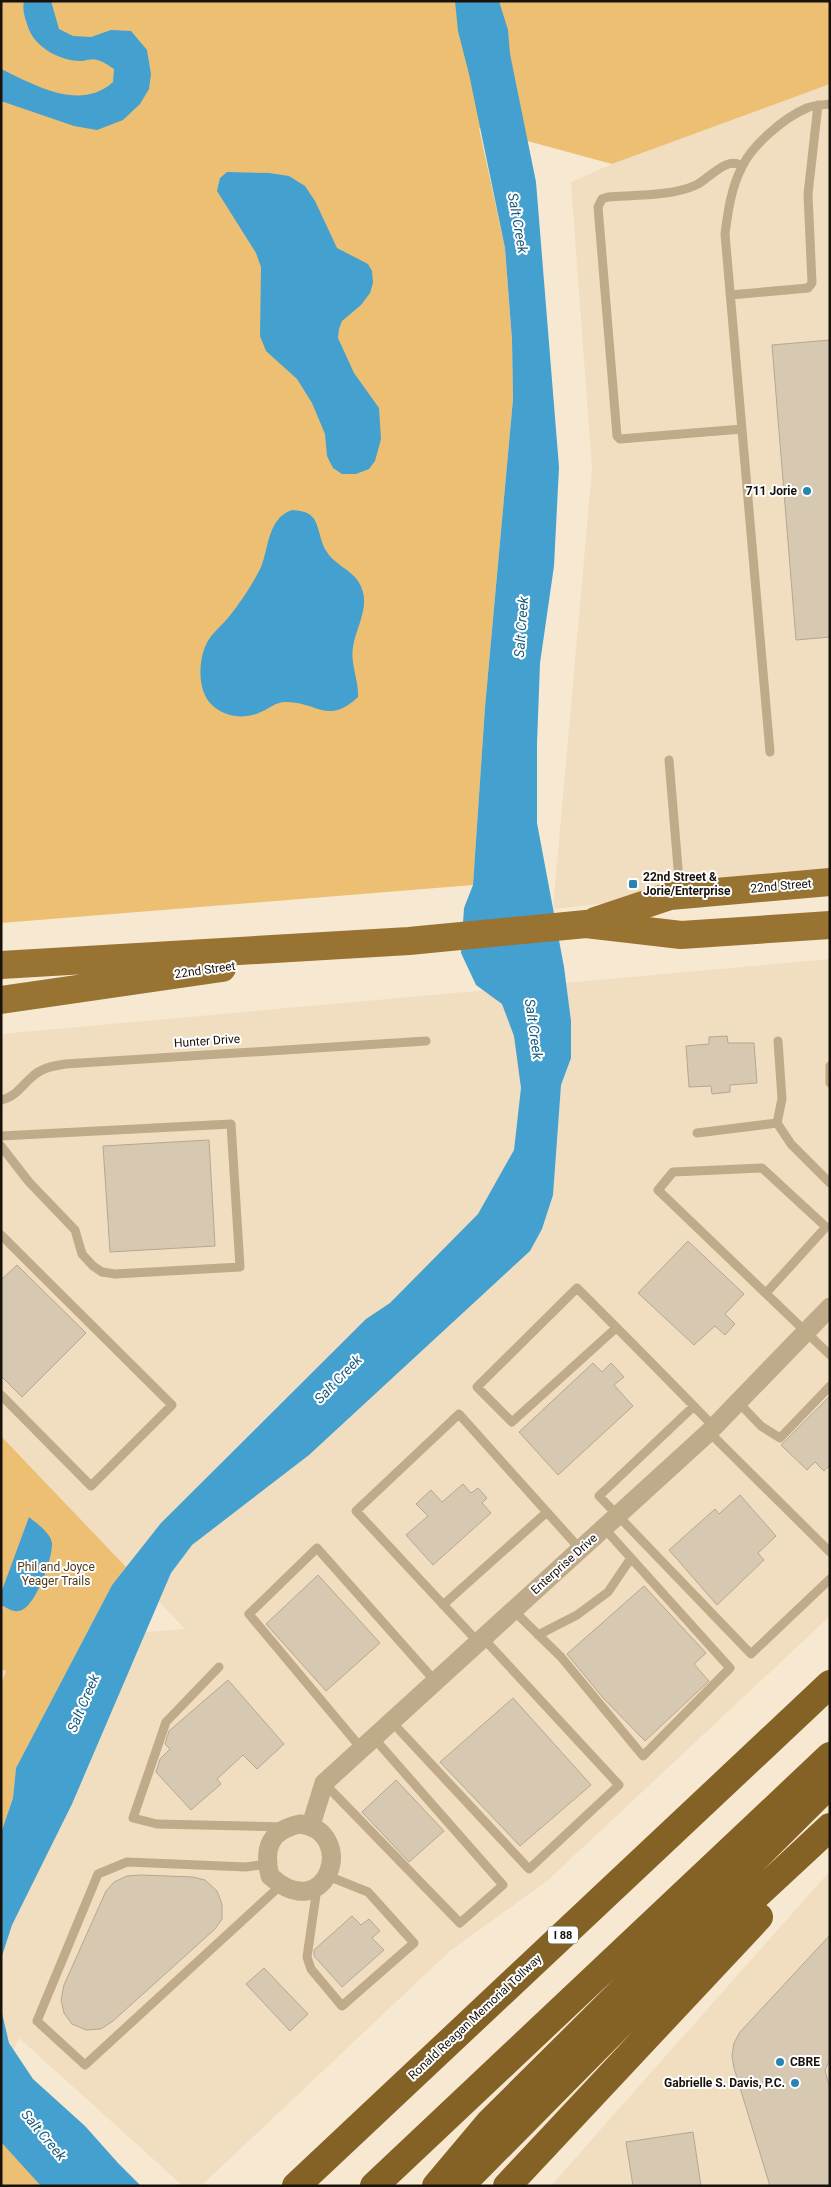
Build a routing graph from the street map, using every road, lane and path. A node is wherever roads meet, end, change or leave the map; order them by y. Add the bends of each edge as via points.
1 (830, 104) edge
2 (818, 105) junction
3 (742, 166) junction
4 (730, 295) junction
5 (742, 429) junction
6 (770, 752) dead end
7 (669, 760) dead end
8 (830, 882) edge
9 (681, 895) junction
10 (586, 924) junction
11 (830, 925) edge
12 (409, 941) junction
13 (1, 965) edge
14 (1, 1000) edge
15 (426, 1041) dead end
16 (778, 1041) dead end
17 (830, 1066) edge
18 (830, 1083) edge
19 (1, 1100) edge
20 (777, 1124) junction
21 (697, 1133) dead end
22 (1, 1136) edge
23 (1, 1146) edge
24 (830, 1183) edge
25 (1, 1235) edge
26 (766, 1294) junction
27 (829, 1310) edge
28 (616, 1328) junction
29 (806, 1332) junction
30 (830, 1355) edge
31 (830, 1386) edge
32 (1, 1395) edge
33 (739, 1403) junction
34 (694, 1406) junction
35 (712, 1429) junction
36 (547, 1512) junction
37 (618, 1515) junction
38 (604, 1528) junction
39 (580, 1549) junction
40 (830, 1552) edge
41 (631, 1558) junction
42 (830, 1579) edge
43 (443, 1605) junction
44 (513, 1610) junction
45 (538, 1635) junction
46 (480, 1640) junction
47 (219, 1667) dead end
48 (435, 1681) junction
49 (830, 1684) edge
50 (391, 1721) junction
51 (367, 1743) junction
52 (830, 1756) edge
53 (324, 1782) junction
54 (830, 1784) edge
55 (311, 1825) junction
56 (286, 1827) junction
57 (830, 1827) edge
58 (830, 1840) edge
59 (267, 1864) junction
60 (323, 1882) junction
61 (280, 1886) junction
62 (296, 2186) edge
63 (374, 2186) edge
64 (436, 2186) edge
65 (460, 2186) edge
66 (507, 2186) edge

1 - 2 lane
2 - 3 lane via 782,122
2 - 4 lane via 808,194 812,283 808,288
3 - 4 lane via 729,202 725,234
3 - 5 lane via 737,162 730,163 697,185 681,191 608,197 602,199 598,207 617,436 620,439
4 - 5 lane
5 - 6 lane
7 - 9 lane
8 - 9 main road, 22nd Street
9 - 10 main road, 22nd Street
10 - 11 main road, 22nd Street via 681,935
10 - 12 main road, 22nd Street
12 - 13 main road, 22nd Street
12 - 14 main road, 22nd Street
15 - 19 lane, Hunter Drive via 65,1064 46,1068 32,1076 10,1098
16 - 20 lane via 782,1099
17 - 18 lane
20 - 21 lane
20 - 24 lane via 790,1144
22 - 23 lane via 231,1124 240,1267 102,1272 82,1254 75,1230 29,1182
25 - 32 lane via 172,1405 91,1486
26 - 26 lane via 658,1190 673,1172 762,1168 826,1227
26 - 29 lane
27 - 29 street, Enterprise Drive
28 - 28 lane via 577,1288 477,1387 512,1422
28 - 34 lane
29 - 30 lane
29 - 33 street, Enterprise Drive
31 - 33 lane via 780,1438 761,1426
33 - 35 street, Enterprise Drive
34 - 35 lane
34 - 37 lane via 599,1496
35 - 37 street, Enterprise Drive
35 - 40 lane
36 - 39 lane
36 - 43 lane
36 - 43 lane via 458,1414 356,1511
37 - 38 street, Enterprise Drive
37 - 42 lane via 751,1654
38 - 39 street, Enterprise Drive
38 - 41 lane
39 - 44 street, Enterprise Drive
41 - 45 lane via 608,1592 577,1615
41 - 45 lane via 730,1668 643,1756 561,1657
43 - 46 lane
44 - 45 lane
44 - 46 street, Enterprise Drive
46 - 48 street, Enterprise Drive
46 - 50 lane via 619,1785 529,1869
47 - 56 lane via 166,1722 133,1818 157,1824
48 - 50 street, Enterprise Drive
48 - 51 lane via 317,1548 248,1614
49 - 62 highway, Ronald Reagan Memorial Tollway / I 88
50 - 51 street, Enterprise Drive
51 - 53 street, Enterprise Drive
51 - 53 lane via 503,1885 460,1923
52 - 63 highway
53 - 55 street
54 - 64 highway via 489,2123
55 - 56 street
55 - 60 street via 328,1842 332,1864
56 - 59 street via 273,1838 266,1852
57 - 65 highway via 644,2000
58 - 66 highway
59 - 61 street via 270,1876
59 - 61 lane via 246,1867 127,1862 98,1874 36,2021 85,2065
60 - 60 lane via 368,1892 414,1943 342,2006 311,1969 308,1957
60 - 61 street via 295,1892

